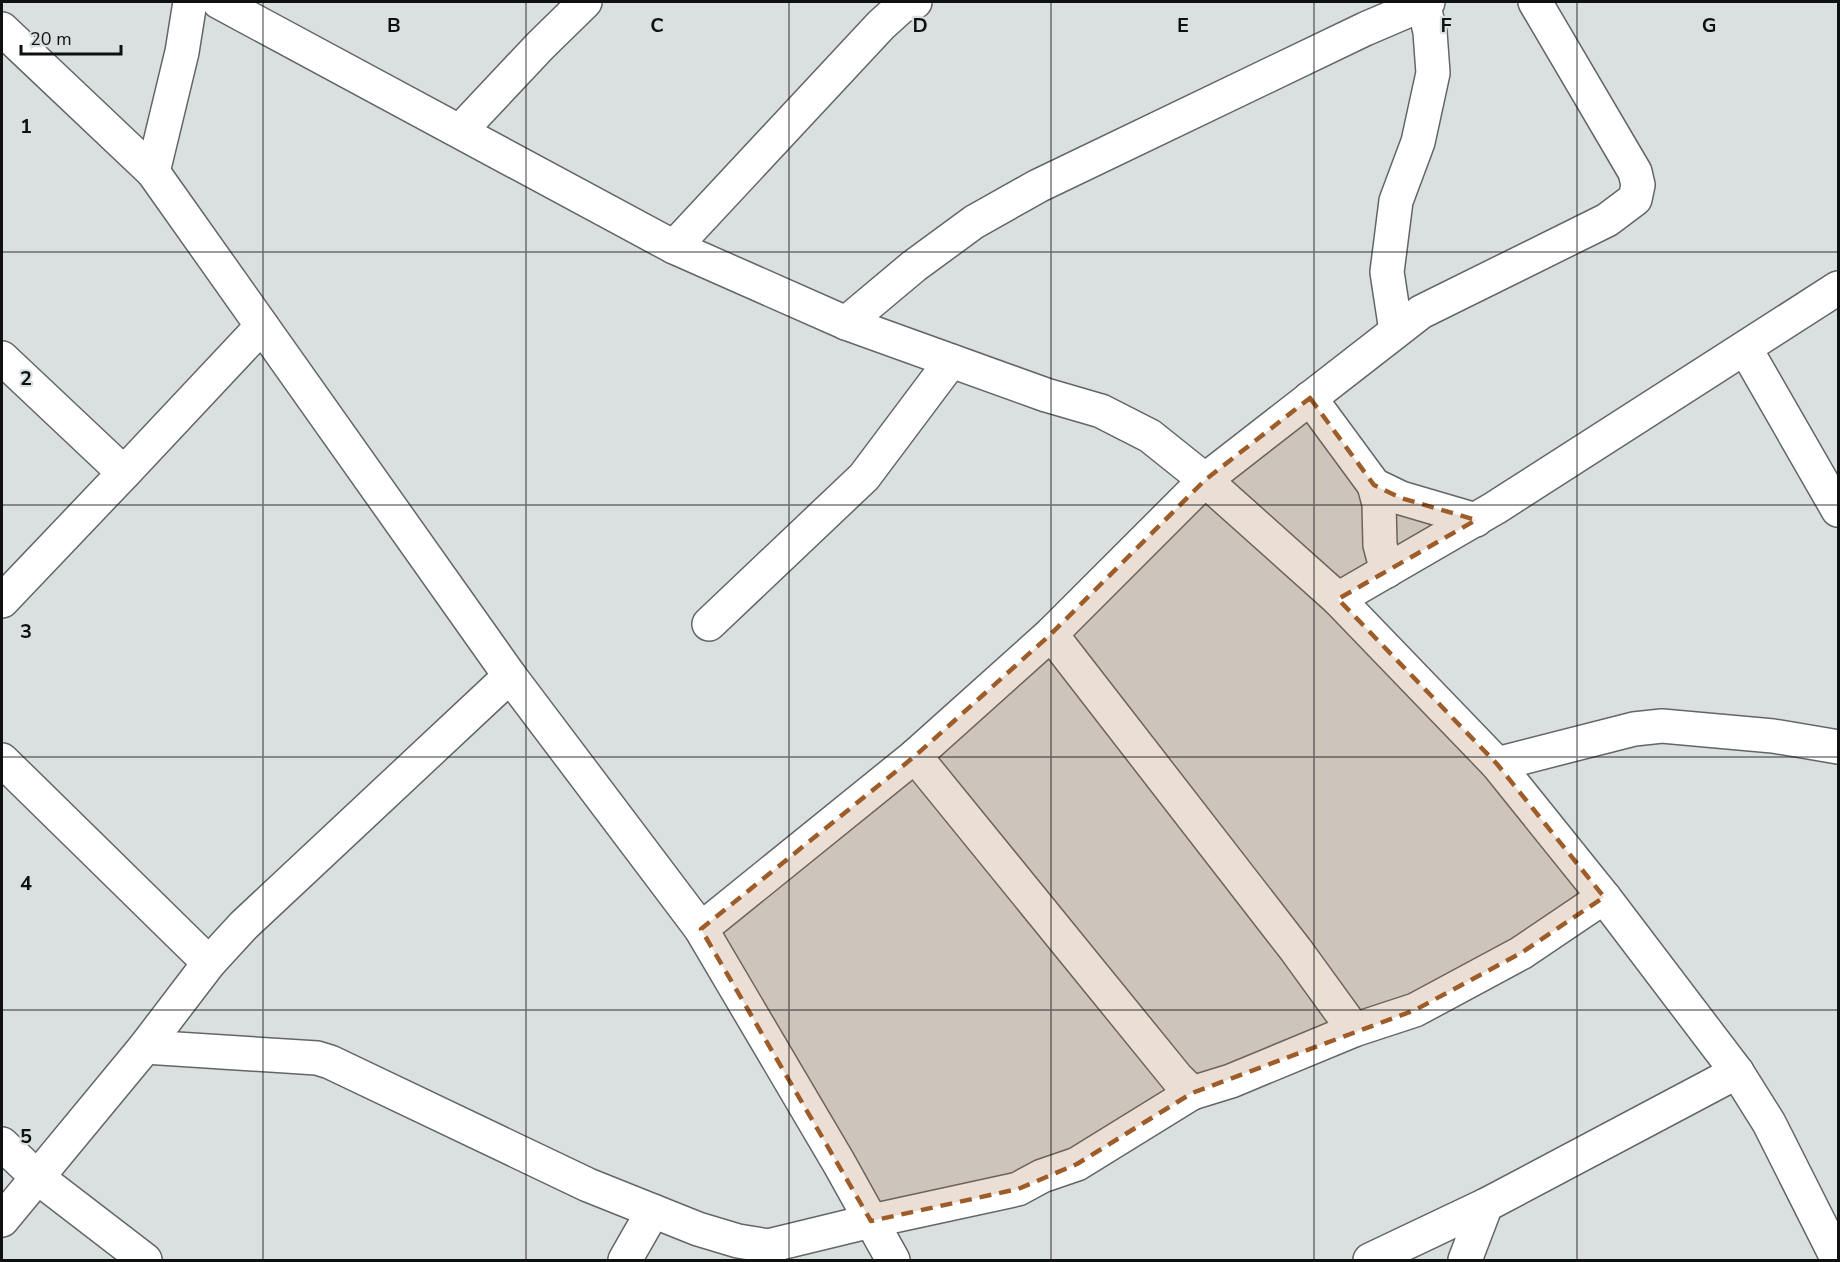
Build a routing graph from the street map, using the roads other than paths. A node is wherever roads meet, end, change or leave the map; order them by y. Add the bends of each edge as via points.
1 (190, 2) edge
2 (585, 2) edge
3 (1425, 2) edge
4 (1535, 2) edge
5 (226, 3) edge
6 (905, 3) edge
7 (2, 28) edge
8 (460, 131) junction
9 (153, 172) junction
10 (674, 247) junction
11 (1839, 288) edge
12 (846, 323) junction
13 (262, 326) junction
14 (1396, 331) junction
15 (1745, 348) junction
16 (2, 358) edge
17 (951, 361) junction
18 (1310, 398) junction
19 (124, 473) junction
20 (1205, 480) junction
21 (1374, 484) junction
22 (1839, 510) edge
23 (1476, 520) junction
24 (1387, 571) junction
25 (1338, 599) junction
26 (2, 601) edge
27 (709, 624) dead end
28 (1051, 634) junction
29 (510, 676) junction
30 (1837, 748) edge
31 (915, 756) junction
32 (2, 760) edge
33 (1497, 764) junction
34 (1604, 897) junction
35 (701, 929) junction
36 (209, 963) junction
37 (1354, 1030) junction
38 (145, 1047) junction
39 (1737, 1072) junction
40 (1192, 1093) junction
41 (2, 1144) edge
42 (37, 1177) junction
43 (1486, 1205) junction
44 (653, 1211) junction
45 (2, 1220) edge
46 (871, 1221) junction
47 (145, 1260) edge
48 (626, 1260) edge
49 (893, 1260) edge
50 (1370, 1260) edge
51 (1465, 1260) edge
52 (1839, 1260) edge

1 - 9 street
2 - 8 street
3 - 12 street via 1001,206 914,266
3 - 14 street via 1432,73 1418,142 1396,201 1387,272
4 - 14 street via 1635,172 1635,199 1606,220 1421,312
5 - 8 street
6 - 10 street
7 - 9 street
8 - 10 street
9 - 13 street
10 - 12 street
11 - 15 street
12 - 17 street
13 - 19 street
13 - 29 street
14 - 18 street
15 - 22 street
15 - 23 street
16 - 19 street
17 - 20 street via 1101,411 1150,436
17 - 27 street via 864,477
18 - 20 street
18 - 21 street
19 - 26 street
20 - 25 street
20 - 28 street
21 - 23 street via 1401,498
21 - 24 street
23 - 24 street
24 - 25 street
25 - 33 street
28 - 31 street
28 - 37 street
29 - 35 street
29 - 36 street via 244,925
30 - 33 street via 1773,736 1662,726 1634,729
31 - 35 street
31 - 40 street
32 - 36 street
33 - 34 street
34 - 37 street via 1521,953 1424,1005
34 - 39 street
35 - 46 street
36 - 38 street
37 - 40 street
38 - 42 street
38 - 44 street via 330,1062 588,1185
39 - 43 street
39 - 52 street via 1769,1124
40 - 46 street via 1077,1164 1018,1189
41 - 42 street
42 - 45 street
42 - 47 street
43 - 50 street
43 - 51 street
44 - 46 street via 698,1229 768,1246
44 - 48 street
46 - 49 street

